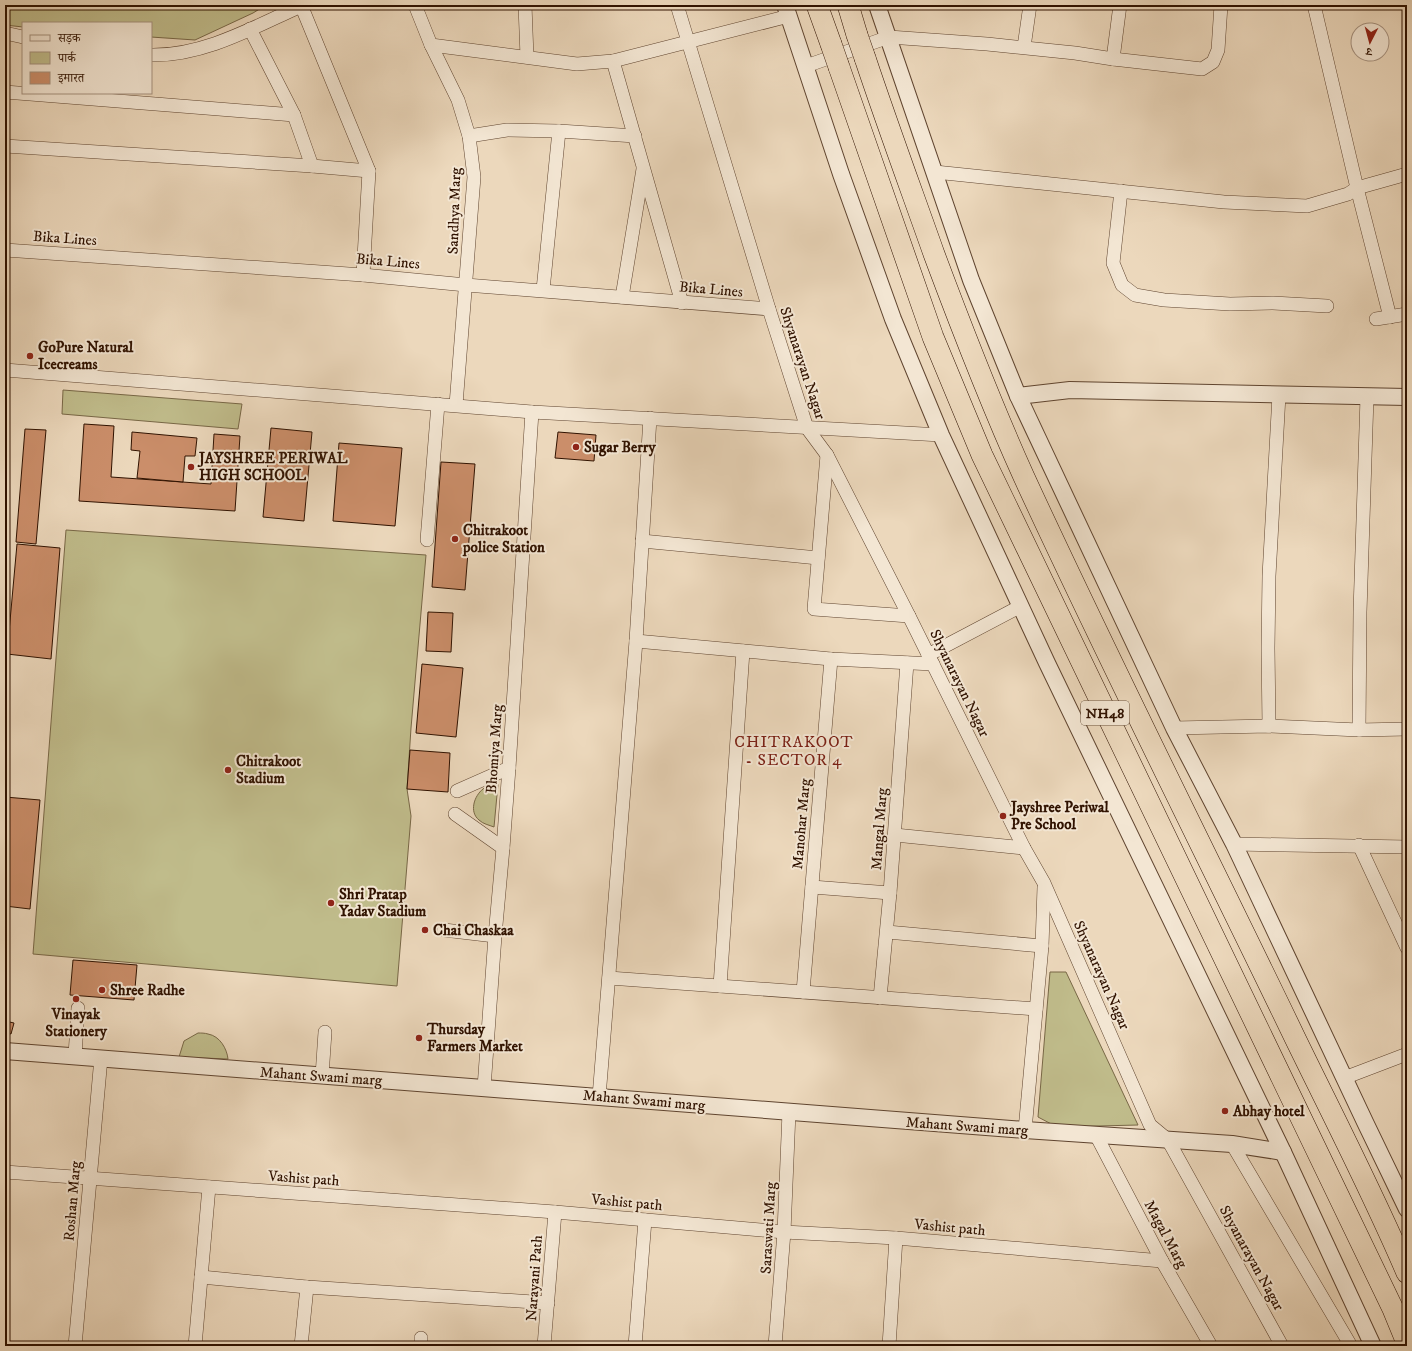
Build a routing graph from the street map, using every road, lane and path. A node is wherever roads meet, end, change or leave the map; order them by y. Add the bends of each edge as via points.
1 (301, 5) edge
2 (415, 5) edge
3 (525, 5) edge
4 (677, 5) edge
5 (817, 5) edge
6 (848, 5) edge
7 (877, 5) edge
8 (1030, 5) edge
9 (1120, 5) edge
10 (1222, 5) edge
11 (1314, 5) edge
12 (787, 10) edge
13 (250, 30) junction
14 (5, 33) edge
15 (22, 37) edge
16 (889, 37) junction
17 (688, 41) junction
18 (432, 45) junction
19 (1024, 47) junction
20 (152, 55) edge
21 (527, 57) junction
22 (1113, 59) junction
23 (613, 61) junction
24 (806, 66) junction
25 (5, 92) edge
26 (22, 93) edge
27 (30, 94) edge
28 (294, 115) junction
29 (559, 131) junction
30 (469, 136) junction
31 (635, 136) junction
32 (5, 146) edge
33 (643, 165) junction
34 (312, 166) junction
35 (369, 171) junction
36 (935, 172) junction
37 (1407, 174) edge
38 (1357, 188) junction
39 (1121, 191) junction
40 (5, 250) edge
41 (363, 275) junction
42 (466, 285) junction
43 (543, 290) junction
44 (622, 297) junction
45 (682, 303) junction
46 (1327, 306) dead end
47 (768, 310) junction
48 (1407, 314) edge
49 (1390, 317) junction
50 (1376, 319) dead end
51 (5, 370) edge
52 (1279, 395) junction
53 (1018, 396) junction
54 (1367, 397) junction
55 (1407, 397) edge
56 (438, 404) junction
57 (456, 406) junction
58 (532, 412) junction
59 (650, 418) junction
60 (807, 428) junction
61 (942, 435) junction
62 (827, 455) junction
63 (427, 540) dead end
64 (642, 541) junction
65 (818, 558) junction
66 (1021, 606) junction
67 (909, 616) junction
68 (636, 641) junction
69 (743, 651) junction
70 (831, 659) junction
71 (931, 659) junction
72 (907, 663) junction
73 (1269, 726) junction
74 (1174, 728) junction
75 (1407, 728) edge
76 (1359, 730) junction
77 (509, 768) junction
78 (457, 791) dead end
79 (456, 814) dead end
80 (895, 835) junction
81 (1234, 844) junction
82 (1359, 845) junction
83 (1407, 847) edge
84 (503, 848) junction
85 (1024, 848) junction
86 (1044, 882) junction
87 (812, 887) junction
88 (890, 893) junction
89 (444, 930) dead end
90 (887, 932) junction
91 (495, 936) junction
92 (1042, 946) junction
93 (1407, 948) edge
94 (609, 978) junction
95 (720, 986) junction
96 (803, 992) junction
97 (880, 998) junction
98 (78, 1008) dead end
99 (1036, 1009) junction
100 (325, 1032) dead end
101 (5, 1051) edge
102 (1407, 1054) edge
103 (75, 1056) junction
104 (100, 1058) junction
105 (322, 1076) junction
106 (1344, 1078) junction
107 (484, 1088) junction
108 (599, 1097) junction
109 (790, 1112) junction
110 (1025, 1130) junction
111 (1096, 1135) junction
112 (1168, 1140) junction
113 (1232, 1144) junction
114 (1283, 1152) junction
115 (5, 1172) edge
116 (90, 1178) junction
117 (209, 1187) junction
118 (1407, 1209) edge
119 (554, 1212) junction
120 (645, 1220) junction
121 (784, 1232) junction
122 (896, 1238) junction
123 (1162, 1261) junction
124 (1407, 1273) edge
125 (201, 1277) junction
126 (307, 1287) junction
127 (548, 1303) junction
128 (1407, 1343) edge
129 (75, 1346) edge
130 (195, 1346) edge
131 (301, 1346) edge
132 (544, 1346) edge
133 (635, 1346) edge
134 (775, 1346) edge
135 (888, 1346) edge
136 (1211, 1346) edge
137 (1282, 1346) edge
138 (1351, 1346) edge
139 (1373, 1346) edge

1 - 13 street
1 - 35 street
2 - 18 street, Sandhya Marg
3 - 21 street
4 - 17 street, Shyanarayan Nagar
5 - 128 highway, NH48, bridge via 933,337 982,455 1393,1309
6 - 124 highway, NH48, bridge via 888,127 996,413 1109,657 1362,1175
7 - 16 street
8 - 19 street
9 - 22 street
10 - 22 street via 1218,50 1213,62 1202,69
11 - 38 street
12 - 17 street
12 - 24 street
13 - 20 street via 204,48
13 - 28 street
14 - 15 street
16 - 19 street
16 - 24 street
16 - 36 street
17 - 23 street
17 - 47 street, Shyanarayan Nagar
18 - 21 street
18 - 30 street, Sandhya Marg via 458,100
19 - 22 street
21 - 23 street via 576,64
23 - 31 street
24 - 61 street via 841,174 893,319
25 - 26 street
27 - 28 street
28 - 34 street
29 - 30 street via 507,130
29 - 31 street
29 - 43 street
30 - 42 street, Sandhya Marg via 474,177
31 - 33 street
32 - 34 street
33 - 44 street
33 - 45 street
34 - 35 street
35 - 41 street
36 - 39 street
36 - 53 street via 971,280
37 - 38 street
38 - 39 street via 1348,194 1307,206 1224,202
38 - 49 street
39 - 46 street via 1113,263 1122,285 1135,295 1164,300 1223,304
40 - 41 street, Bika Lines
41 - 42 street, Bika Lines
42 - 43 street, Bika Lines
42 - 57 street, Sandhya Marg
43 - 44 street, Bika Lines
44 - 45 street, Bika Lines
45 - 47 street, Bika Lines
47 - 60 street, Shyanarayan Nagar
48 - 49 street
49 - 50 street
51 - 56 street
52 - 53 street via 1070,390
52 - 54 street
52 - 73 street via 1269,576
53 - 74 street
54 - 55 street
54 - 76 street
56 - 57 street
56 - 63 street
57 - 58 street
58 - 59 street
58 - 77 street, Bhomiya Marg
59 - 60 street
59 - 64 street
60 - 61 street
60 - 62 street, Shyanarayan Nagar
61 - 66 street
62 - 65 street
62 - 67 street, Shyanarayan Nagar
64 - 65 street
64 - 68 street
65 - 67 street via 814,609
66 - 71 street
66 - 114 street
67 - 71 street, Shyanarayan Nagar
68 - 69 street
68 - 94 street
69 - 70 street
69 - 95 street
70 - 72 street
70 - 87 street, Manohar Marg
71 - 72 street
71 - 85 street, Shyanarayan Nagar
72 - 80 street, Mangal Marg
73 - 74 street
73 - 76 street
74 - 81 street
75 - 76 street
77 - 78 street
77 - 84 street, Bhomiya Marg
79 - 84 street
80 - 85 street
80 - 88 street, Mangal Marg
81 - 82 street
81 - 106 street
82 - 83 street
82 - 93 street
84 - 91 street, Bhomiya Marg
85 - 86 street, Shyanarayan Nagar
86 - 92 street
86 - 112 street, Shyanarayan Nagar via 1150,1125
87 - 88 street
87 - 96 street, Manohar Marg
88 - 90 street, Mangal Marg
89 - 91 street
90 - 92 street
90 - 97 street, Mangal Marg
91 - 107 street, Bhomiya Marg
92 - 99 street
94 - 95 street
94 - 108 street
95 - 96 street
96 - 97 street
97 - 99 street
98 - 103 street
99 - 110 street
100 - 105 street
101 - 103 street, Mahant Swami marg
102 - 106 street
103 - 104 street, Mahant Swami marg
104 - 105 street, Mahant Swami marg
104 - 116 street, Roshan Marg
105 - 107 street, Mahant Swami marg
106 - 118 street
107 - 108 street, Mahant Swami marg
108 - 109 street, Mahant Swami marg
109 - 110 street, Mahant Swami marg
109 - 121 street, Saraswati Marg
110 - 111 street, Mahant Swami marg
111 - 112 street, Mahant Swami marg
111 - 123 street, Magal Marg
112 - 113 street, Mahant Swami marg
112 - 137 street, Shyanarayan Nagar
113 - 114 street, Mahant Swami marg
113 - 138 street
114 - 139 street
115 - 116 street, Vashist path
116 - 117 street, Vashist path
116 - 129 street, Roshan Marg
117 - 119 street, Vashist path
117 - 125 street
119 - 120 street, Vashist path
119 - 127 street, Narayani Path
120 - 121 street, Vashist path
120 - 133 street
121 - 122 street, Vashist path
121 - 134 street, Saraswati Marg
122 - 123 street, Vashist path
122 - 135 street
123 - 136 street, Magal Marg
125 - 126 street
125 - 130 street
126 - 127 street
126 - 131 street
127 - 132 street, Narayani Path

